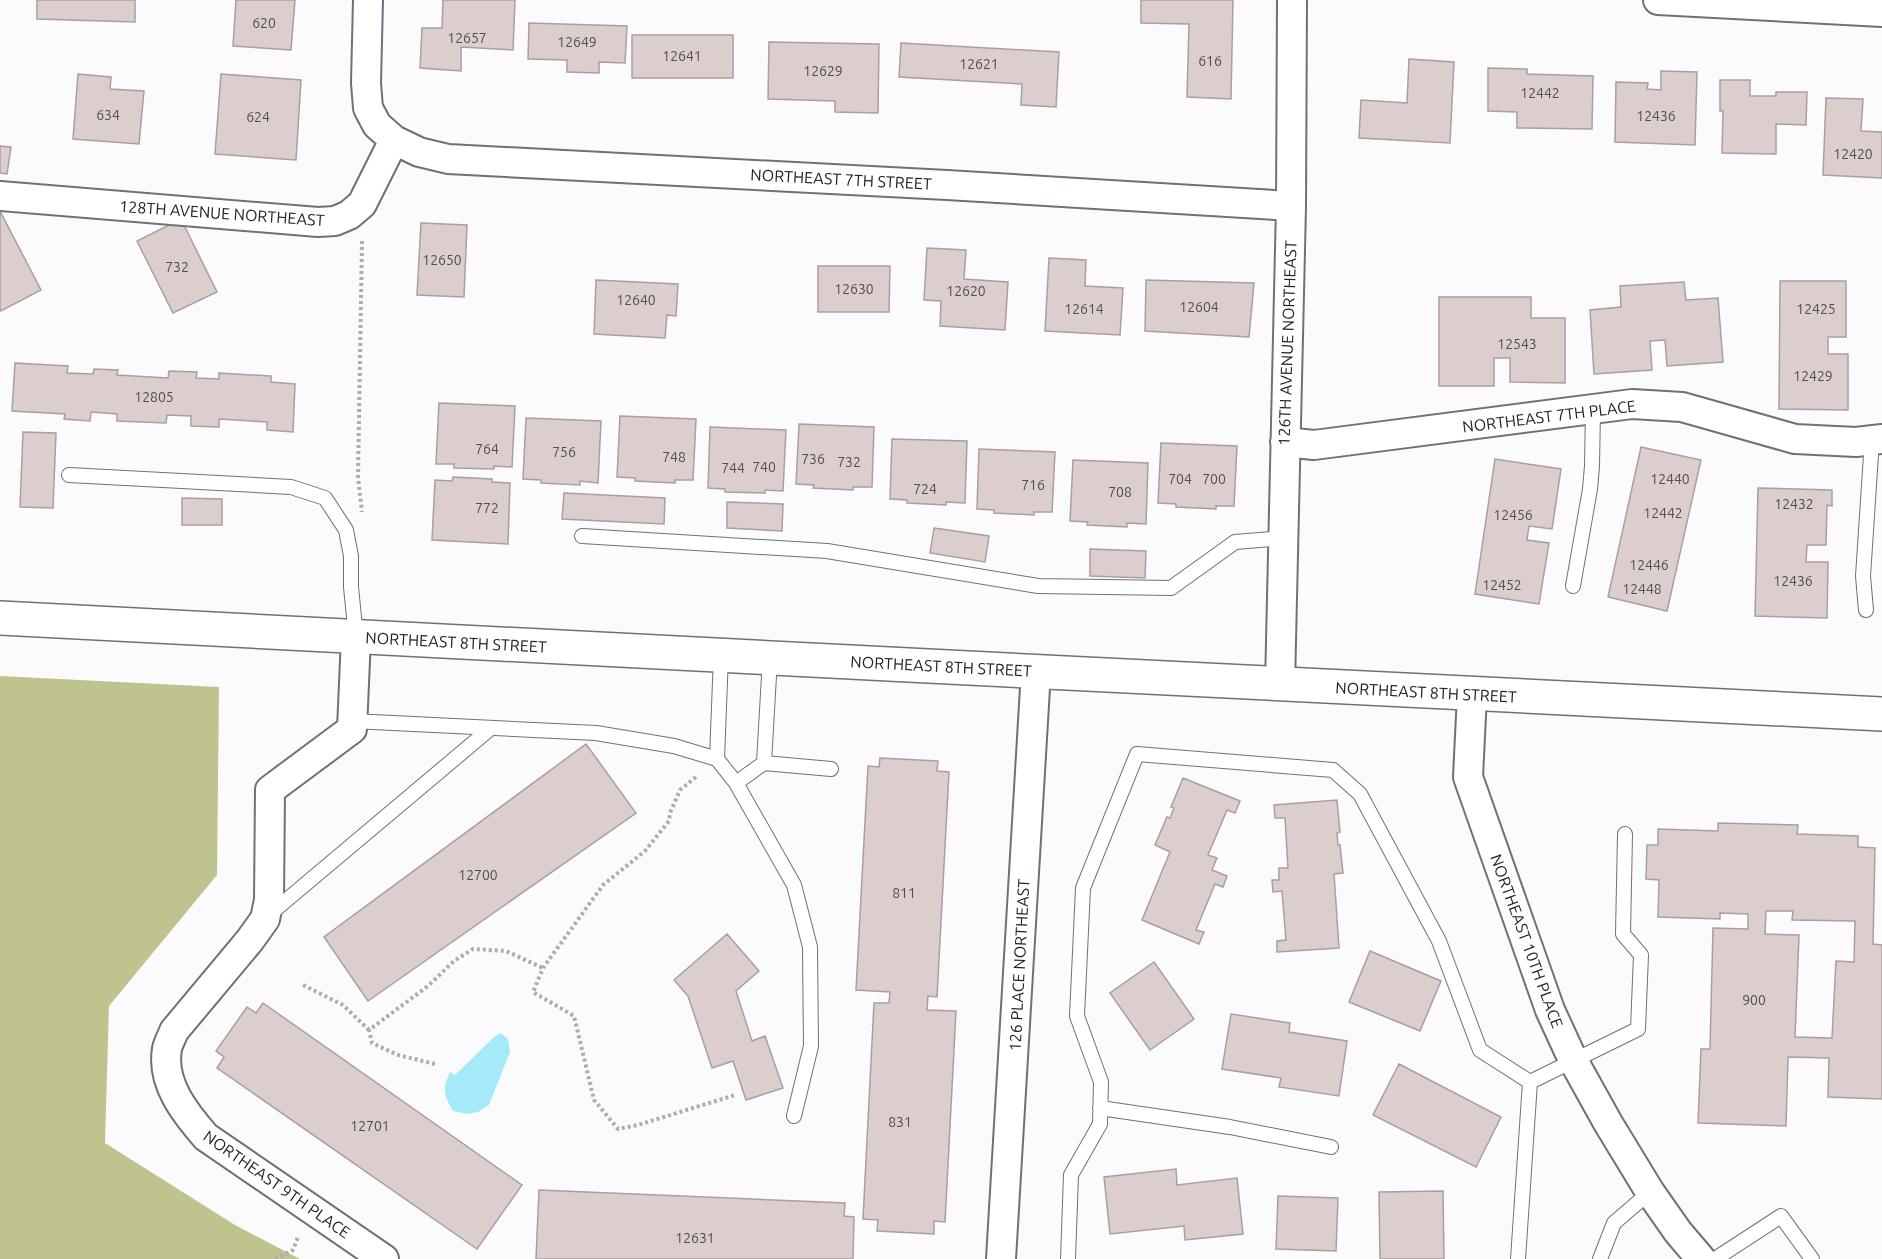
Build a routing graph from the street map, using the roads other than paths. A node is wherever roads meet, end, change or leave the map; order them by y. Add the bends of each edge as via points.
1 (368, 0) edge
2 (1292, 0) edge
3 (1658, 0) edge
4 (1882, 12) edge
5 (394, 140) junction
6 (0, 196) edge
7 (1291, 207) junction
8 (1593, 410) junction
9 (1877, 440) edge
10 (1285, 442) junction
11 (69, 475) dead end
12 (582, 536) dead end
13 (1283, 538) junction
14 (1573, 586) dead end
15 (1866, 610) dead end
16 (0, 618) edge
17 (356, 636) junction
18 (721, 655) junction
19 (770, 658) junction
20 (1036, 671) junction
21 (1280, 685) junction
22 (1472, 694) junction
23 (1882, 714) edge
24 (352, 721) junction
25 (491, 728) junction
26 (717, 759) junction
27 (764, 763) junction
28 (831, 769) dead end
29 (736, 783) junction
30 (1625, 834) dead end
31 (265, 919) junction
32 (1574, 1060) junction
33 (1530, 1082) junction
34 (1100, 1108) junction
35 (794, 1116) dead end
36 (1331, 1147) dead end
37 (1650, 1192) junction
38 (384, 1259) edge
39 (1001, 1259) edge
40 (1068, 1259) edge
41 (1518, 1259) edge
42 (1600, 1259) edge
43 (1701, 1259) edge
44 (1715, 1259) edge
45 (1812, 1259) edge

1 - 5 street via 368,108 377,125
2 - 7 street, 126TH AVENUE NORTHEAST
3 - 4 street
5 - 6 street, 128TH AVENUE NORTHEAST via 362,204 335,221
5 - 7 street, NORTHEAST 7TH STREET via 419,152 448,159
7 - 10 street, 126TH AVENUE NORTHEAST
8 - 9 street, NORTHEAST 7TH PLACE via 1632,405 1682,407 1795,439
8 - 10 street, NORTHEAST 7TH PLACE via 1314,445
8 - 14 lane via 1590,489
9 - 15 lane via 1863,576
10 - 13 street, 126TH AVENUE NORTHEAST
11 - 17 lane via 291,487 325,498 347,538
12 - 13 lane via 827,551 1038,586 1172,588 1235,542
13 - 21 street, 126TH AVENUE NORTHEAST
16 - 17 main road, NORTHEAST 8TH STREET
17 - 18 main road, NORTHEAST 8TH STREET
17 - 24 street
18 - 19 main road, NORTHEAST 8TH STREET
18 - 26 lane
19 - 20 main road, NORTHEAST 8TH STREET
19 - 27 lane
20 - 21 main road, NORTHEAST 8TH STREET
20 - 39 street, 126 PLACE NORTHEAST
21 - 22 main road, NORTHEAST 8TH STREET
22 - 23 main road, NORTHEAST 8TH STREET
22 - 32 street, NORTHEAST 10TH PLACE via 1468,777 1550,1010
24 - 25 lane
24 - 31 street, NORTHEAST 9TH PLACE via 352,729 270,790 269,900
25 - 26 lane via 596,733 674,746
25 - 31 lane
26 - 29 lane
27 - 28 lane
27 - 29 lane
29 - 35 lane via 794,885 810,947 811,1046
30 - 32 lane via 1623,934 1641,955 1638,1029
31 - 38 street, NORTHEAST 9TH PLACE via 174,1031 167,1049 173,1090 186,1114 206,1137
32 - 33 lane
32 - 37 street, NORTHEAST 10TH PLACE
33 - 34 lane via 1480,1050 1439,941 1360,794 1333,770 1137,754 1083,888 1077,1016 1101,1082
33 - 41 lane
34 - 36 lane
34 - 40 lane via 1100,1124 1071,1175
37 - 42 lane via 1614,1223
37 - 43 street, NORTHEAST 10TH PLACE
44 - 45 lane via 1781,1216

